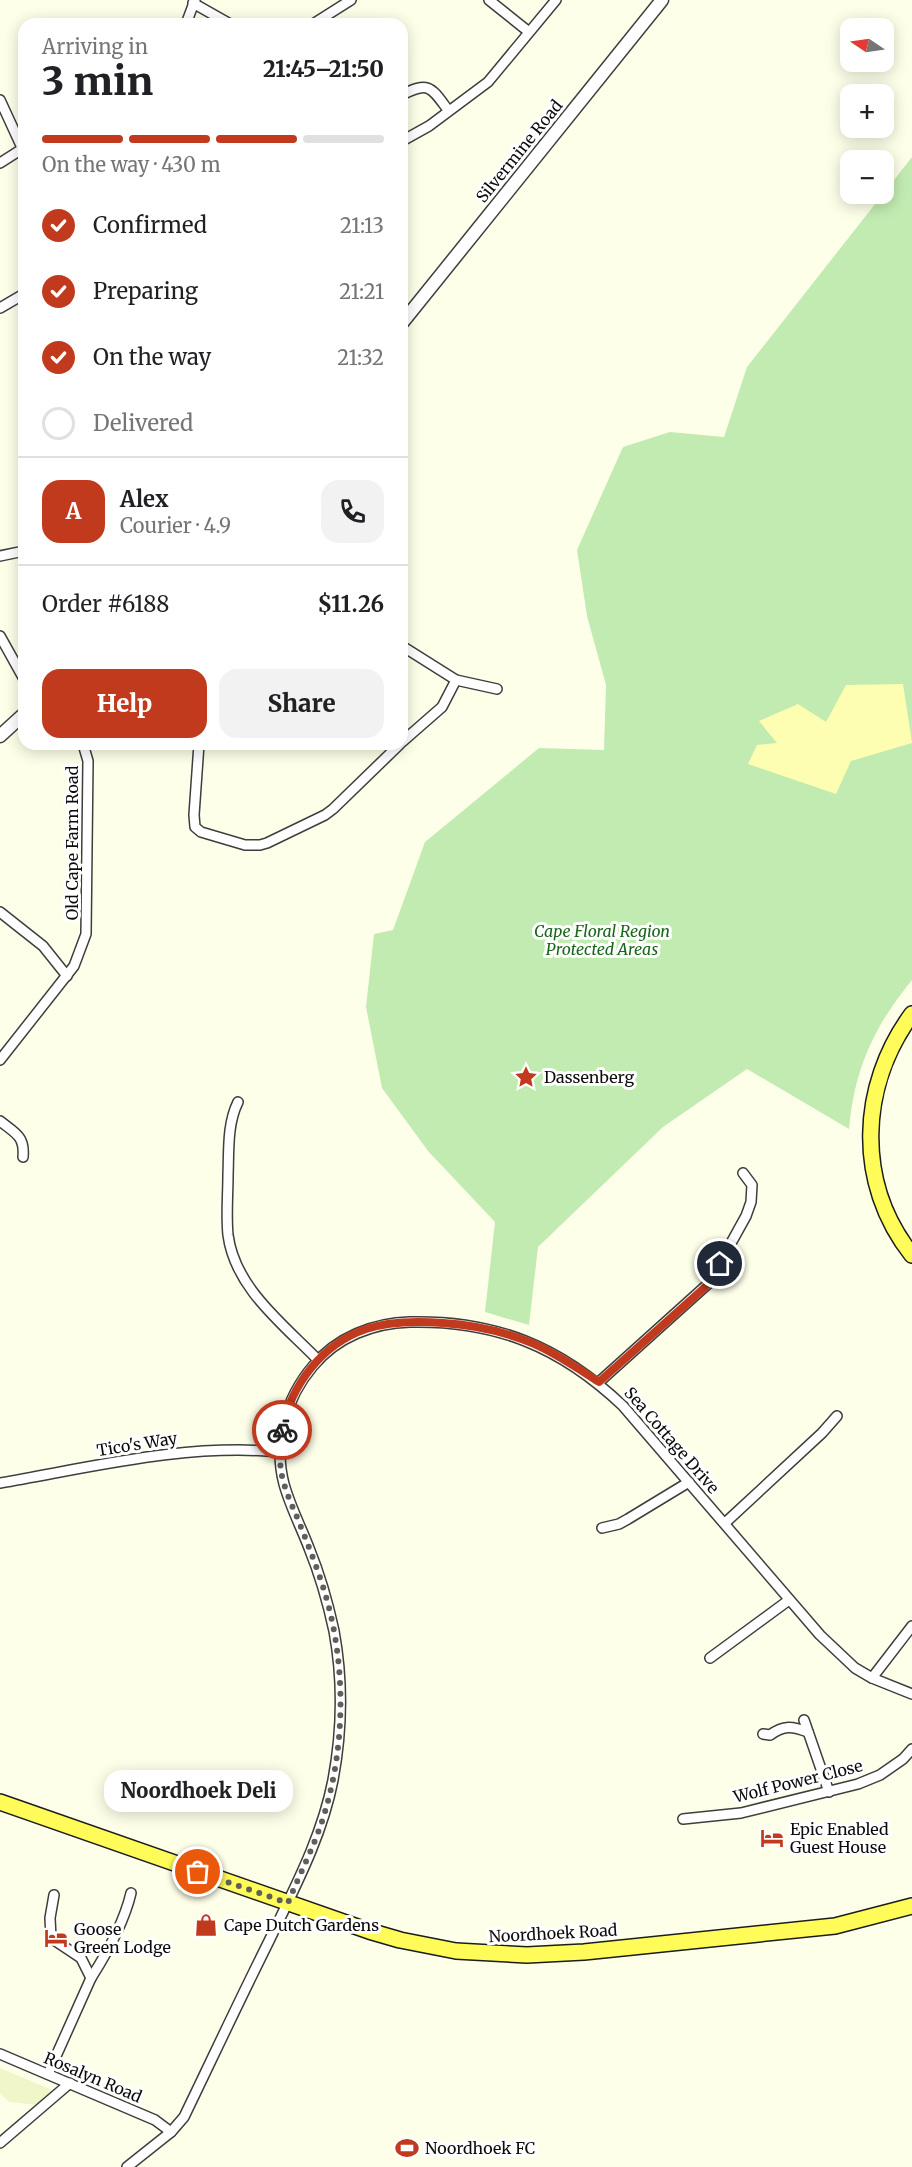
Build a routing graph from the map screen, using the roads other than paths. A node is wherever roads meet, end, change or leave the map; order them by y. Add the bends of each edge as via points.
1 (489, 0) edge
2 (556, 0) edge
3 (662, 0) edge
4 (345, 1) edge
5 (194, 2) edge
6 (188, 18) edge
7 (220, 18) edge
8 (321, 18) edge
9 (529, 32) junction
10 (408, 92) edge
11 (0, 100) edge
12 (448, 110) junction
13 (408, 138) edge
14 (18, 140) edge
15 (18, 154) edge
16 (0, 163) edge
17 (18, 298) edge
18 (0, 308) edge
19 (408, 316) edge
20 (18, 552) edge
21 (0, 556) edge
22 (0, 636) edge
23 (408, 650) edge
24 (18, 668) edge
25 (456, 680) junction
26 (497, 690) dead end
27 (18, 720) edge
28 (0, 736) edge
29 (408, 737) edge
30 (85, 750) edge
31 (199, 750) edge
32 (394, 750) edge
33 (0, 912) edge
34 (67, 976) junction
35 (912, 1014) edge
36 (0, 1060) edge
37 (238, 1102) dead end
38 (0, 1121) edge
39 (24, 1156) dead end
40 (743, 1173) dead end
41 (912, 1255) edge
42 (318, 1360) junction
43 (599, 1382) junction
44 (837, 1416) dead end
45 (280, 1452) junction
46 (689, 1482) junction
47 (0, 1483) edge
48 (725, 1523) junction
49 (602, 1528) dead end
50 (789, 1600) junction
51 (912, 1626) edge
52 (710, 1658) dead end
53 (872, 1678) junction
54 (912, 1694) edge
55 (804, 1720) dead end
56 (808, 1732) junction
57 (763, 1734) dead end
58 (912, 1749) edge
59 (829, 1792) junction
60 (0, 1802) edge
61 (682, 1819) dead end
62 (131, 1893) dead end
63 (54, 1895) dead end
64 (288, 1903) junction
65 (912, 1906) edge
66 (91, 1978) junction
67 (0, 2054) edge
68 (48, 2074) junction
69 (70, 2083) junction
70 (171, 2132) junction
71 (0, 2143) edge
72 (127, 2167) edge

1 - 9 street
2 - 9 street
3 - 19 street, Silvermine Road
4 - 8 street
5 - 6 street
5 - 7 street
9 - 12 street via 488,82
10 - 12 street via 429,87
11 - 14 street
12 - 13 street
15 - 16 street
17 - 18 street
20 - 21 street
22 - 24 street
23 - 25 street
25 - 26 street
25 - 29 street via 442,707
27 - 28 street
30 - 34 street, Old Cape Farm Road via 88,761 86,934
31 - 32 street via 195,827 253,846 325,815
33 - 34 street via 43,946
34 - 36 street, Old Cape Farm Road
35 - 41 main road via 892,1043 878,1080 870,1120 870,1147 880,1197 896,1233
37 - 42 street via 231,1119 229,1156 231,1248 248,1285
38 - 39 street via 21,1137
40 - 43 street via 752,1185 751,1202 709,1283
42 - 43 street, Sea Cottage Drive via 365,1329 405,1322 459,1324 530,1342
42 - 45 street, Sea Cottage Drive via 303,1377 286,1413
43 - 46 street, Sea Cottage Drive
44 - 48 street
45 - 47 street, Tico's Way via 187,1451
45 - 64 street, Sea Cottage Drive via 284,1484 332,1622 340,1701 338,1746 325,1813
46 - 48 street, Sea Cottage Drive
46 - 49 street via 619,1524
48 - 50 street, Sea Cottage Drive
50 - 52 street
50 - 53 street, Sea Cottage Drive via 840,1655
51 - 53 street
53 - 54 street, Sea Cottage Drive
55 - 56 street
56 - 57 street via 789,1726 770,1736
56 - 59 street
58 - 59 street, Wolf Power Close via 880,1775
59 - 61 street, Wolf Power Close via 741,1813
60 - 64 main road, Noordhoek Road
62 - 66 street
63 - 66 street via 51,1938 81,1958
64 - 65 main road, Noordhoek Road via 400,1940 456,1951 527,1955 835,1926
64 - 70 street, Sea Cottage Drive via 184,2117
66 - 68 street
67 - 68 street, Rosalyn Road
68 - 69 street, Rosalyn Road
69 - 70 street, Rosalyn Road via 160,2122
69 - 71 street
70 - 72 street, Sea Cottage Drive

